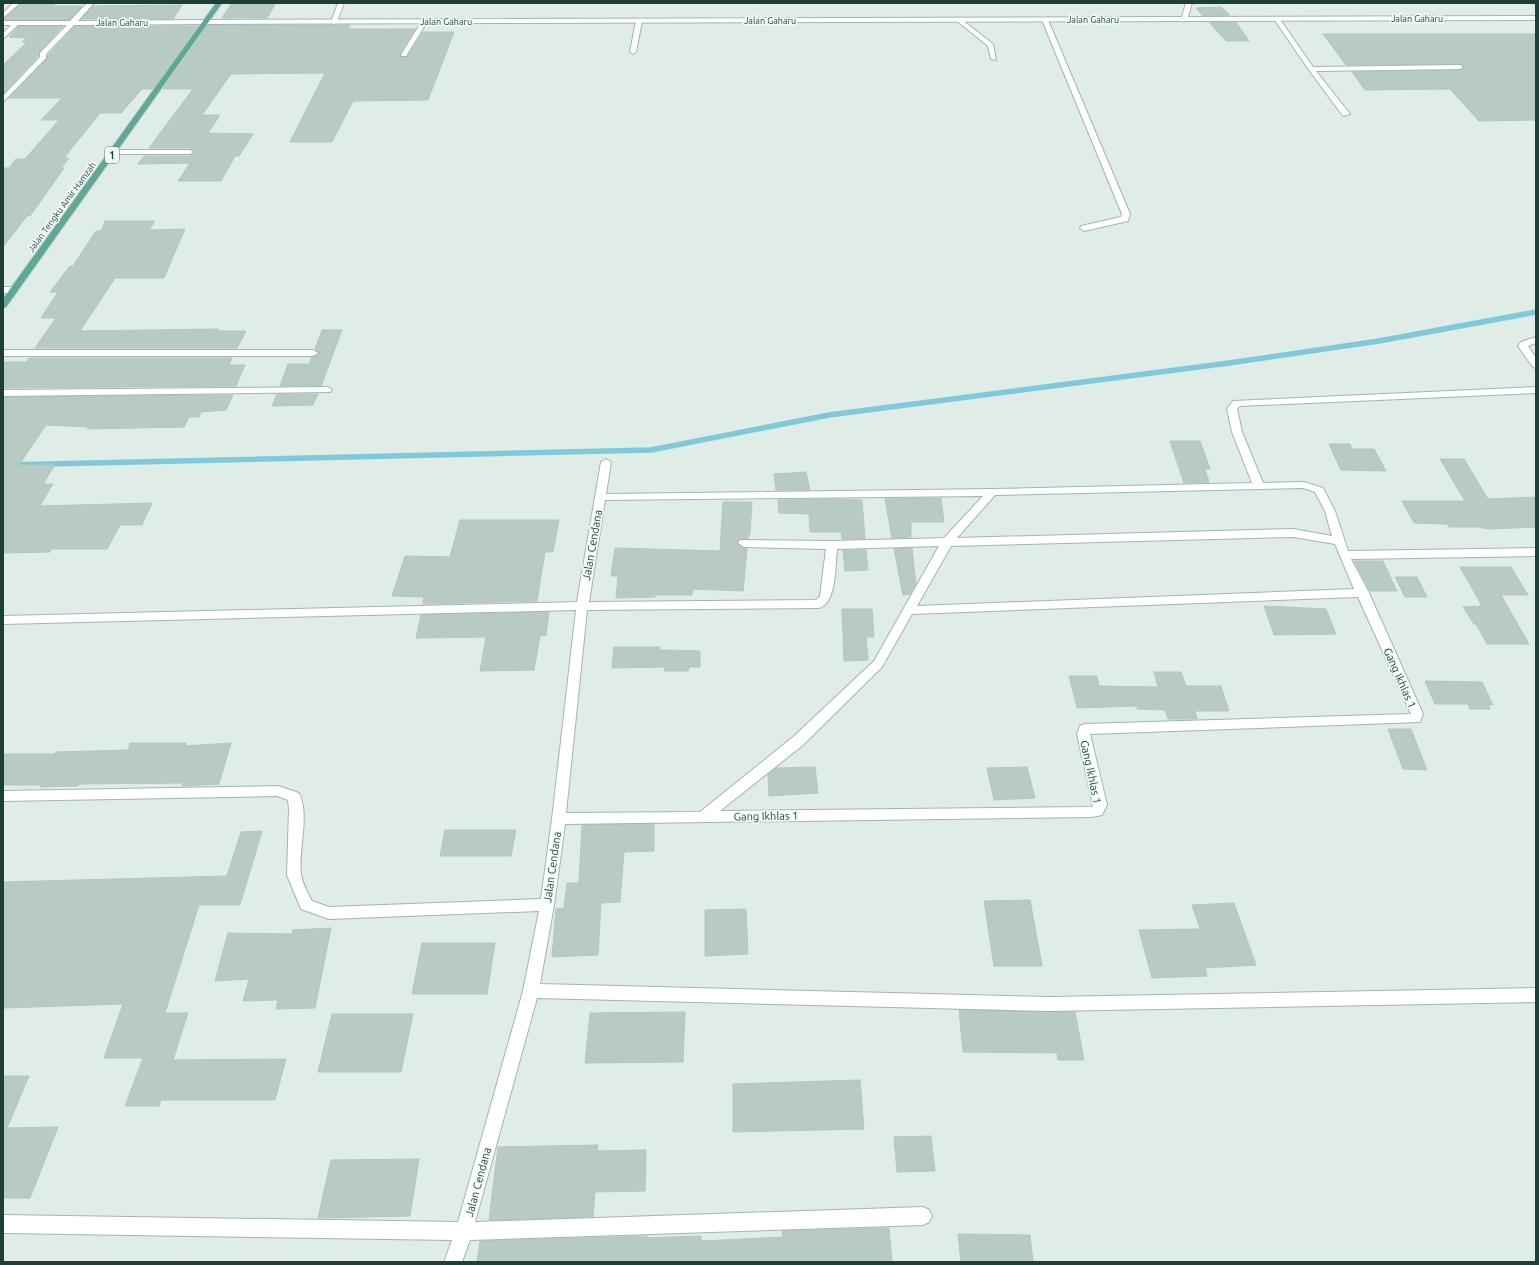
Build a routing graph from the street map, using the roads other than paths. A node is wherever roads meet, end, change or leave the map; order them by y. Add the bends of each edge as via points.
1 (17, 3) edge
2 (91, 3) edge
3 (219, 3) edge
4 (341, 3) edge
5 (1189, 3) edge
6 (3, 16) edge
7 (1536, 18) edge
8 (1277, 19) junction
9 (959, 20) junction
10 (1045, 20) junction
11 (1184, 20) junction
12 (639, 21) junction
13 (205, 22) junction
14 (334, 22) junction
15 (424, 22) junction
16 (3, 23) edge
17 (16, 23) junction
18 (73, 23) junction
19 (3, 36) edge
20 (634, 52) dead end
21 (404, 55) dead end
22 (994, 59) dead end
23 (1460, 67) dead end
24 (1311, 69) junction
25 (3, 100) edge
26 (1346, 114) dead end
27 (114, 152) junction
28 (190, 152) dead end
29 (1084, 228) dead end
30 (3, 290) edge
31 (13, 290) junction
32 (3, 305) edge
33 (1536, 340) edge
34 (3, 353) edge
35 (313, 353) dead end
36 (1536, 365) edge
37 (326, 390) dead end
38 (1536, 390) edge
39 (3, 393) edge
40 (606, 462) dead end
41 (1259, 486) junction
42 (992, 492) junction
43 (600, 497) junction
44 (1340, 541) junction
45 (947, 542) junction
46 (744, 543) dead end
47 (832, 545) junction
48 (1536, 552) edge
49 (1344, 554) junction
50 (1363, 594) junction
51 (582, 606) junction
52 (909, 610) junction
53 (3, 620) edge
54 (3, 796) edge
55 (703, 817) junction
56 (559, 819) junction
57 (547, 905) junction
58 (531, 991) junction
59 (1536, 995) edge
60 (923, 1216) dead end
61 (3, 1224) edge
62 (464, 1231) junction
63 (453, 1262) edge

1 - 6 street
2 - 18 street
3 - 13 main road, Jalan Tengku Amir Hamzah / 1
4 - 14 street
5 - 11 street
7 - 8 street, Jalan Gaharu
8 - 11 street, Jalan Gaharu
8 - 24 street
9 - 10 street, Jalan Gaharu
9 - 12 street, Jalan Gaharu
9 - 22 street via 991,45
10 - 11 street, Jalan Gaharu
10 - 29 street via 1126,214 1125,219
12 - 15 street, Jalan Gaharu
12 - 20 street
13 - 14 street, Jalan Gaharu
13 - 18 street, Jalan Gaharu
13 - 27 main road, Jalan Tengku Amir Hamzah / 1
14 - 15 street, Jalan Gaharu
15 - 21 street
16 - 17 street, Jalan Gaharu
17 - 18 street, Jalan Gaharu
17 - 19 street
18 - 25 street via 42,54 44,57
23 - 24 street
24 - 26 street
27 - 28 street
27 - 31 main road, Jalan Tengku Amir Hamzah / 1
30 - 31 street
31 - 32 main road, Jalan Tengku Amir Hamzah / 1
33 - 36 street via 1523,346
34 - 35 street
37 - 39 street
38 - 41 street via 1237,403 1232,409 1237,432
40 - 43 street, Jalan Cendana
41 - 42 street, Gang Ikhlas 1
41 - 44 street, Gang Ikhlas 1 via 1304,485 1319,490 1330,511
42 - 43 street, Gang Ikhlas 1
42 - 45 street
43 - 51 street, Jalan Cendana
44 - 45 street via 1293,533
44 - 49 street, Gang Ikhlas 1
45 - 47 street
45 - 52 street
46 - 47 street
47 - 51 street via 826,597 819,604
48 - 49 street
49 - 50 street, Gang Ikhlas 1
50 - 52 street
50 - 55 street, Gang Ikhlas 1 via 1417,714 1415,718 1085,728 1083,734 1100,805 1097,811 1092,812
51 - 53 street
51 - 56 street, Jalan Cendana
52 - 55 street via 878,664 798,741
54 - 57 street via 278,791 294,797 294,875 306,905 329,913
55 - 56 street, Gang Ikhlas 1
56 - 57 street, Jalan Cendana
57 - 58 street, Jalan Cendana
58 - 59 street via 1049,1004
58 - 62 street, Jalan Cendana
60 - 62 street
61 - 62 street
62 - 63 street, Jalan Cendana

